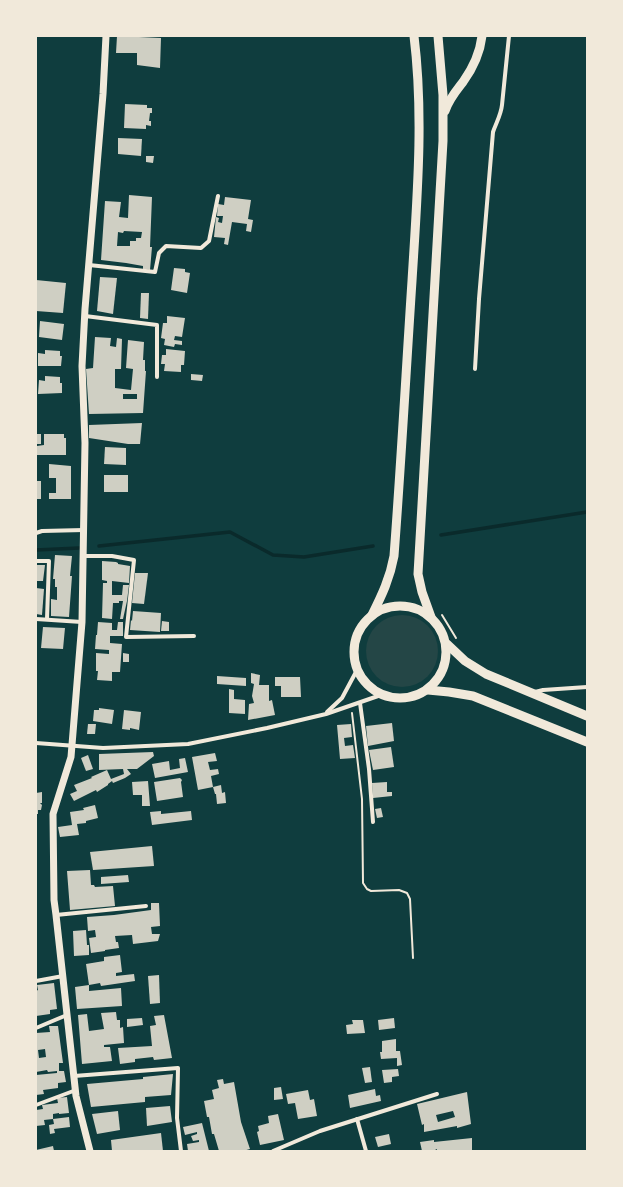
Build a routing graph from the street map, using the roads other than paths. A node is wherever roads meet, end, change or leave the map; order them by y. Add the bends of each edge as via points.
1 (106, 36) edge
2 (414, 36) edge
3 (438, 36) edge
4 (482, 36) edge
5 (509, 36) edge
6 (443, 120) junction
7 (218, 196) dead end
8 (89, 265) junction
9 (85, 316) junction
10 (475, 369) dead end
11 (157, 377) dead end
12 (84, 530) junction
13 (36, 533) edge
14 (83, 556) junction
15 (36, 561) edge
16 (372, 615) junction
17 (431, 617) junction
18 (36, 619) edge
19 (47, 619) junction
20 (82, 622) junction
21 (194, 636) dead end
22 (447, 644) junction
23 (357, 670) junction
24 (587, 687) edge
25 (428, 690) junction
26 (530, 693) junction
27 (381, 695) junction
28 (360, 703) junction
29 (326, 714) junction
30 (587, 716) edge
31 (587, 742) edge
32 (36, 743) edge
33 (72, 745) junction
34 (373, 822) dead end
35 (146, 906) dead end
36 (56, 915) junction
37 (63, 976) junction
38 (36, 981) edge
39 (67, 1015) junction
40 (36, 1028) edge
41 (74, 1076) junction
42 (76, 1090) junction
43 (437, 1094) dead end
44 (36, 1105) edge
45 (357, 1119) junction
46 (90, 1151) edge
47 (181, 1151) edge
48 (273, 1151) edge
49 (366, 1151) edge

1 - 8 street
2 - 16 main road via 419,108 417,192 395,551 392,572
3 - 6 main road
4 - 6 main road via 477,56 449,101
5 - 10 street via 501,113 493,132
6 - 17 main road via 418,574
7 - 8 street via 209,241 201,248 166,246 159,252 155,272
8 - 9 street
9 - 11 street via 157,325
9 - 12 street via 82,366 85,442
12 - 13 street
12 - 14 street
14 - 20 street
14 - 21 street via 112,556 134,560 126,637
15 - 19 street via 49,562
16 - 17 main road via 386,608 402,606 418,609
16 - 23 main road via 357,635 354,651
17 - 22 main road via 441,629
18 - 19 street
19 - 20 street
20 - 33 street
22 - 25 main road via 446,662 440,678
22 - 26 main road via 465,661 486,674
23 - 27 main road via 366,684
23 - 29 street via 342,698
24 - 26 street
25 - 27 main road via 413,697 397,699
25 - 31 main road via 473,696
26 - 30 main road
27 - 28 street
28 - 29 street
28 - 34 street
29 - 33 street via 188,744 103,748
32 - 33 street
33 - 36 street via 53,814
35 - 36 street
36 - 37 street
37 - 38 street
37 - 39 street
39 - 40 street
39 - 41 street
41 - 42 street
41 - 47 street via 178,1068 177,1118
42 - 44 street
42 - 46 street
43 - 45 street
45 - 48 street
45 - 49 street

